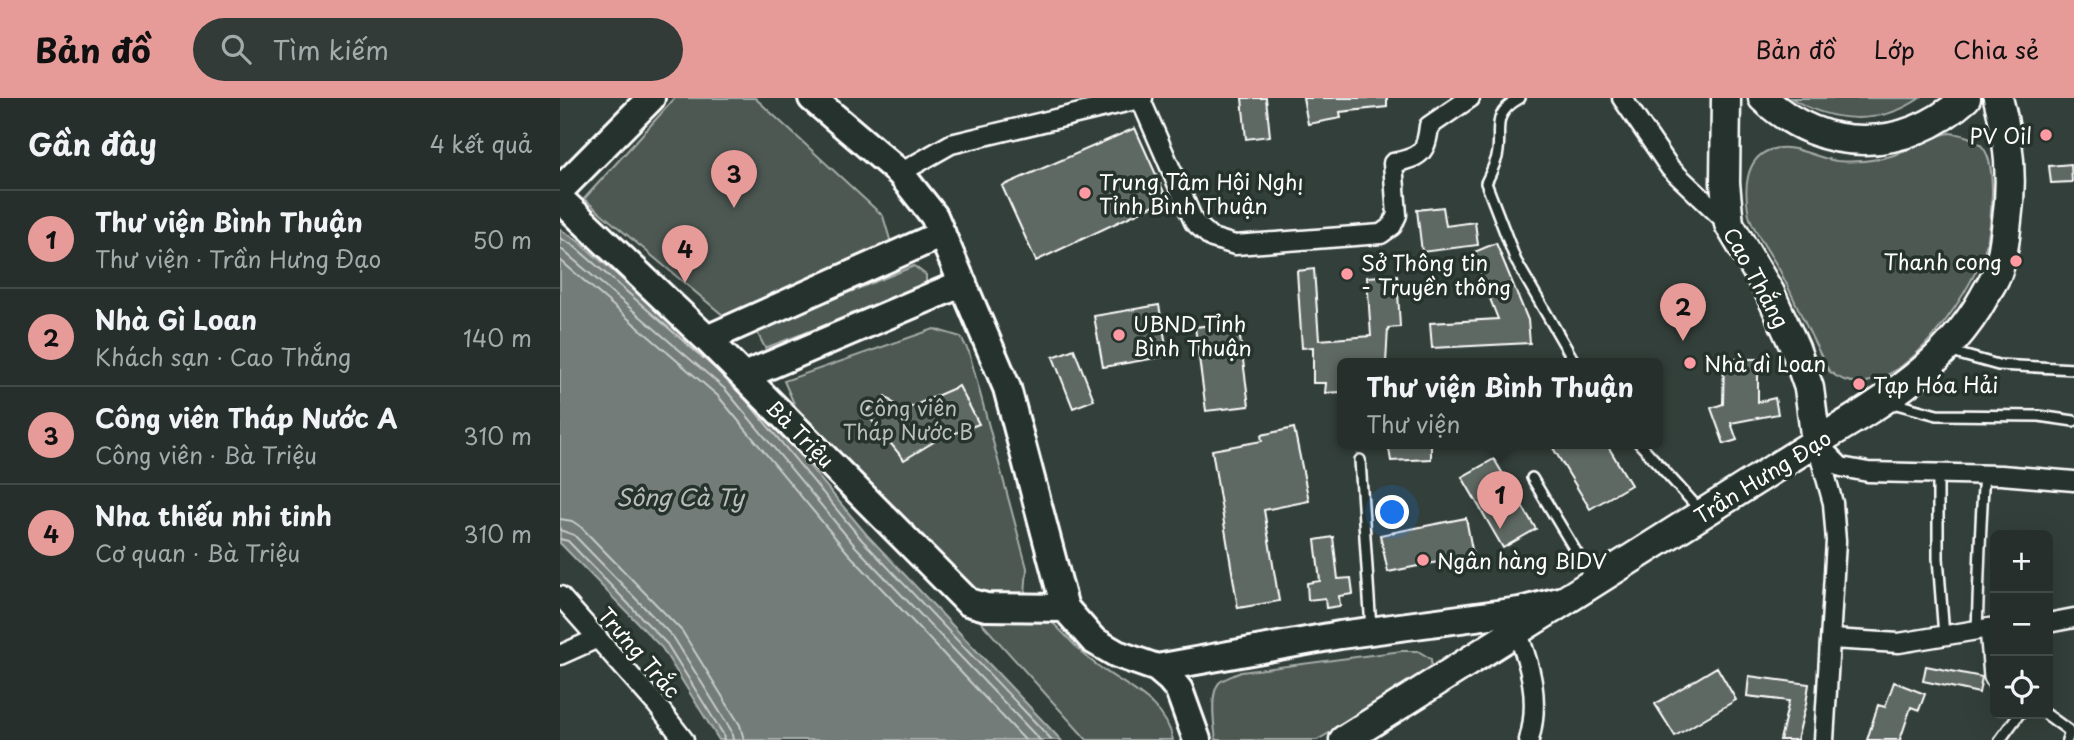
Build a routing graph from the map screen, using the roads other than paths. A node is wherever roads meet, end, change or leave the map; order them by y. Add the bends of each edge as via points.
1 (651, 98) edge
2 (812, 98) edge
3 (1141, 98) edge
4 (1470, 98) edge
5 (1520, 98) edge
6 (1622, 98) edge
7 (1726, 98) edge
8 (1763, 98) edge
9 (1966, 98) edge
10 (1998, 98) edge
11 (900, 173) junction
12 (560, 191) edge
13 (560, 199) edge
14 (1729, 224) junction
15 (942, 234) junction
16 (963, 284) junction
17 (707, 339) junction
18 (1946, 351) junction
19 (1572, 358) edge
20 (2074, 369) edge
21 (744, 376) junction
22 (1884, 401) junction
23 (2074, 421) edge
24 (1816, 442) junction
25 (1644, 449) edge
26 (1360, 460) dead end
27 (1938, 473) junction
28 (1984, 474) junction
29 (1532, 478) dead end
30 (2074, 481) edge
31 (1703, 513) junction
32 (1594, 582) junction
33 (560, 596) edge
34 (1568, 598) junction
35 (1065, 608) junction
36 (2074, 618) edge
37 (2053, 622) edge
38 (1986, 628) edge
39 (1371, 630) junction
40 (1517, 631) junction
41 (1944, 636) junction
42 (598, 638) junction
43 (1830, 639) junction
44 (560, 655) edge
45 (1157, 668) junction
46 (1990, 679) edge
47 (2053, 718) edge
48 (2015, 719) edge
49 (2070, 736) edge
50 (684, 740) edge
51 (1197, 740) edge
52 (1344, 740) edge
53 (1529, 740) edge
54 (1824, 740) edge
55 (2000, 740) edge

1 - 12 street
2 - 11 street
3 - 4 street via 1194,222 1212,238 1235,245 1381,234 1397,215 1394,163 1420,154 1427,147 1429,126
3 - 11 street via 951,144
5 - 19 lane via 1501,115 1497,156 1486,183 1516,261
6 - 14 street, Cao Thắng via 1670,168
7 - 14 main road
8 - 9 main road via 1804,127 1863,141 1894,138 1923,128
10 - 18 main road, Trần Hưng Đạo via 2010,160 2004,244 1997,273 1967,326
11 - 15 street via 934,216
13 - 17 street, Bà Triệu
14 - 24 main road, Cao Thắng via 1770,293 1795,348 1809,388
15 - 16 street
15 - 17 street
16 - 21 street
16 - 35 street via 1007,388
17 - 21 street, Bà Triệu
18 - 20 lane via 1997,365
18 - 22 main road, Trần Hưng Đạo
21 - 35 street, Bà Triệu via 968,602 986,607
22 - 23 lane via 1937,415
22 - 24 main road, Trần Hưng Đạo
24 - 27 street via 1841,467
24 - 31 main road, Trần Hưng Đạo
24 - 43 street, Cao Thắng via 1836,541
25 - 31 lane
26 - 39 lane
27 - 28 street
27 - 41 lane
28 - 30 street
28 - 38 lane via 1979,543
29 - 32 lane
31 - 32 main road, Trần Hưng Đạo
32 - 34 main road, Trần Hưng Đạo
33 - 42 street, Trưng Trắc
34 - 39 street via 1520,611
34 - 40 main road, Trần Hưng Đạo
35 - 45 street via 1093,640
36 - 37 street
38 - 41 street
38 - 46 lane
39 - 45 street
40 - 52 main road, Trần Hưng Đạo
40 - 53 street via 1528,661 1535,706
41 - 43 street via 1899,643
42 - 44 street
42 - 50 street, Trưng Trắc
43 - 54 street, Cao Thắng
45 - 51 street via 1179,690
47 - 49 lane
48 - 55 lane

